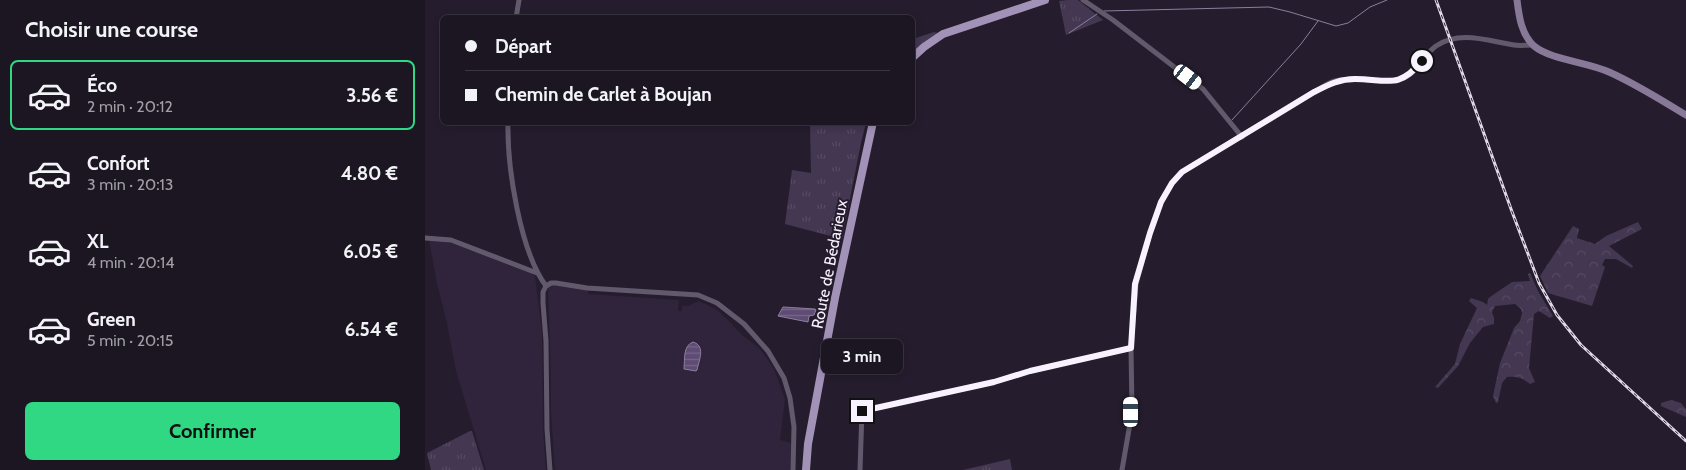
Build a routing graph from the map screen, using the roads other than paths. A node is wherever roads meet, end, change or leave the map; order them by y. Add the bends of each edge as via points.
1 (519, 0) edge
2 (1045, 0) edge
3 (1083, 0) edge
4 (1517, 0) edge
5 (517, 15) edge
6 (1533, 45) junction
7 (915, 55) edge
8 (1686, 115) edge
9 (508, 125) edge
10 (872, 125) edge
11 (1242, 137) junction
12 (425, 238) edge
13 (537, 273) junction
14 (546, 286) junction
15 (1131, 348) junction
16 (551, 470) edge
17 (793, 470) edge
18 (806, 470) edge
19 (860, 470) edge
20 (1122, 470) edge

1 - 5 street
2 - 7 main road via 943,34
3 - 11 street via 1203,89
4 - 6 street via 1522,27
6 - 8 street via 1545,53 1610,72
6 - 11 street via 1465,37 1450,40 1433,48 1403,79 1335,81
9 - 13 street via 511,173 520,223
10 - 18 main road, Route de Bédarieux via 835,298
11 - 15 street via 1182,172 1161,202 1135,284
12 - 13 street via 451,240
13 - 14 street
14 - 16 street via 543,303
14 - 17 street via 556,283 587,288 682,293 717,303 757,337 784,378 793,413
15 - 19 street via 862,411
15 - 20 street via 1131,412

